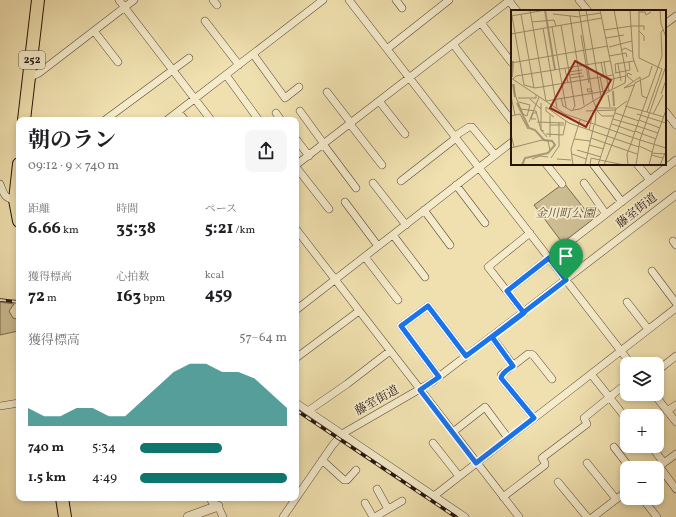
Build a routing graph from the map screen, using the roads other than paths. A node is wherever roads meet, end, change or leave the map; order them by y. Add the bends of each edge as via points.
1 (38, 0) edge
2 (120, 0) edge
3 (134, 0) edge
4 (323, 0) edge
5 (349, 0) edge
6 (396, 0) edge
7 (450, 0) edge
8 (509, 0) edge
9 (580, 0) edge
10 (125, 7) junction
11 (402, 8) dead end
12 (516, 10) edge
13 (587, 10) edge
14 (676, 16) edge
15 (204, 21) dead end
16 (480, 23) junction
17 (666, 23) edge
18 (94, 31) junction
19 (453, 44) junction
20 (387, 49) junction
21 (254, 54) junction
22 (189, 58) dead end
23 (118, 62) dead end
24 (511, 62) edge
25 (239, 65) junction
26 (173, 70) junction
27 (226, 75) junction
28 (30, 77) junction
29 (410, 78) junction
30 (299, 87) dead end
31 (328, 92) dead end
32 (195, 99) junction
33 (379, 101) junction
34 (300, 111) dead end
35 (178, 112) junction
36 (666, 112) edge
37 (276, 113) dead end
38 (24, 117) edge
39 (109, 117) edge
40 (172, 117) edge
41 (182, 117) edge
42 (209, 117) edge
43 (257, 117) edge
44 (279, 117) edge
45 (511, 120) edge
46 (350, 123) junction
47 (676, 126) edge
48 (405, 134) dead end
49 (456, 137) junction
50 (299, 143) edge
51 (511, 143) edge
52 (324, 144) junction
53 (495, 155) junction
54 (308, 156) junction
55 (676, 160) edge
56 (299, 164) edge
57 (382, 165) dead end
58 (547, 165) edge
59 (594, 165) edge
60 (638, 165) edge
61 (479, 168) junction
62 (299, 170) edge
63 (650, 180) junction
64 (401, 181) dead end
65 (373, 183) dead end
66 (0, 184) edge
67 (562, 184) dead end
68 (584, 184) dead end
69 (456, 185) junction
70 (356, 188) dead end
71 (676, 195) edge
72 (345, 202) dead end
73 (622, 202) junction
74 (16, 204) edge
75 (329, 209) dead end
76 (424, 210) junction
77 (606, 214) junction
78 (485, 223) dead end
79 (406, 225) junction
80 (299, 233) edge
81 (530, 233) junction
82 (393, 235) junction
83 (450, 245) dead end
84 (378, 246) junction
85 (364, 257) junction
86 (549, 258) junction
87 (652, 271) dead end
88 (426, 277) dead end
89 (335, 280) junction
90 (566, 280) junction
91 (507, 291) junction
92 (398, 300) dead end
93 (627, 302) dead end
94 (676, 302) edge
95 (299, 308) edge
96 (676, 308) edge
97 (359, 311) junction
98 (524, 313) junction
99 (648, 329) junction
100 (492, 337) junction
101 (390, 351) junction
102 (621, 351) junction
103 (299, 356) edge
104 (466, 356) junction
105 (676, 356) edge
106 (626, 357) edge
107 (664, 365) edge
108 (513, 366) junction
109 (591, 374) junction
110 (439, 377) junction
111 (552, 379) dead end
112 (620, 388) edge
113 (420, 390) junction
114 (609, 397) junction
115 (660, 401) edge
116 (16, 403) edge
117 (299, 405) edge
118 (676, 405) edge
119 (0, 406) edge
120 (308, 411) junction
121 (620, 411) edge
122 (668, 411) junction
123 (534, 418) junction
124 (676, 422) edge
125 (453, 432) junction
126 (342, 434) junction
127 (508, 438) junction
128 (433, 443) dead end
129 (614, 447) dead end
130 (676, 454) edge
131 (322, 460) junction
132 (625, 461) edge
133 (476, 463) junction
134 (587, 463) dead end
135 (664, 463) edge
136 (356, 470) dead end
137 (664, 472) edge
138 (459, 476) junction
139 (558, 482) dead end
140 (377, 489) dead end
141 (676, 489) edge
142 (299, 491) edge
143 (434, 496) junction
144 (620, 496) edge
145 (503, 497) junction
146 (616, 499) junction
147 (62, 501) edge
148 (293, 501) edge
149 (402, 501) dead end
150 (217, 502) edge
151 (365, 503) dead end
152 (648, 505) edge
153 (388, 509) junction
154 (65, 517) edge
155 (188, 517) edge
156 (223, 517) edge
157 (283, 517) edge
158 (374, 517) edge
159 (465, 517) edge
160 (519, 517) edge
161 (586, 517) edge
162 (593, 517) edge
163 (657, 517) edge

1 - 28 highway, 252
2 - 10 street
3 - 10 street
4 - 21 street
5 - 20 street
6 - 11 street
7 - 20 street
8 - 12 street
8 - 16 street
9 - 13 street
10 - 18 street
10 - 26 street
14 - 17 street
15 - 25 street
16 - 19 street
16 - 24 street
18 - 23 street
18 - 28 street via 45,69
19 - 29 street
19 - 45 street
20 - 29 street
21 - 25 street
21 - 30 street via 286,98
22 - 26 street
25 - 27 street
26 - 32 street
26 - 39 street
27 - 32 street
27 - 43 street
28 - 38 highway, 252
29 - 33 street
29 - 49 street
31 - 46 street
32 - 35 street
32 - 42 street
33 - 46 street
33 - 48 street
34 - 52 street
35 - 40 street
35 - 41 street
36 - 47 street
37 - 44 street
46 - 52 street
46 - 57 street
49 - 53 street via 472,127
49 - 61 street
49 - 64 street
50 - 54 street
51 - 53 street
52 - 54 street
52 - 70 street
53 - 61 street
54 - 56 street
55 - 63 street
58 - 67 street
59 - 73 street
60 - 63 street
61 - 69 street
61 - 81 street
62 - 75 street
63 - 73 street
65 - 79 street
66 - 74 street via 5,195
68 - 77 street
69 - 76 street
69 - 78 street
71 - 90 street, 藤室街道
72 - 84 street
73 - 77 street
76 - 79 street
76 - 83 street
77 - 86 street
79 - 82 street
80 - 89 street
81 - 86 street
81 - 91 street via 488,266
82 - 84 street
82 - 88 street
84 - 85 street
85 - 89 street
85 - 92 street
86 - 90 street
86 - 91 street
87 - 94 street
89 - 95 street
89 - 97 street
90 - 98 street, 藤室街道
90 - 102 street
91 - 98 street
93 - 99 street
96 - 99 street
97 - 101 street
97 - 103 street
98 - 100 street, 藤室街道
99 - 102 street
100 - 104 street, 藤室街道
100 - 108 street
101 - 113 street
101 - 120 street
102 - 106 street
102 - 109 street
104 - 110 street, 藤室街道
104 - 110 street via 428,306 401,326
105 - 107 street
108 - 111 street via 531,354
108 - 123 street via 501,375 501,378
109 - 114 street
109 - 123 street
110 - 113 street, 藤室街道
112 - 114 street
113 - 125 street
113 - 126 street, 藤室街道
114 - 121 street
114 - 145 street via 584,418 586,424 542,458 545,465
115 - 122 street
116 - 119 street
117 - 120 street
118 - 122 street
120 - 126 street
122 - 124 street
123 - 127 street
125 - 127 street via 485,408
125 - 133 street
126 - 131 street, 藤室街道
126 - 143 street
127 - 133 street
128 - 138 street
129 - 132 street
130 - 135 street
131 - 136 street via 344,480
131 - 142 street, 藤室街道
133 - 138 street
133 - 145 street
134 - 146 street
137 - 141 street
138 - 143 street
139 - 161 street
140 - 153 street
143 - 159 street
144 - 146 street
145 - 160 street
146 - 162 street
147 - 154 highway
148 - 157 street, 藤室街道
149 - 153 street
150 - 155 street
150 - 156 street
151 - 158 street
152 - 163 street
153 - 158 street

